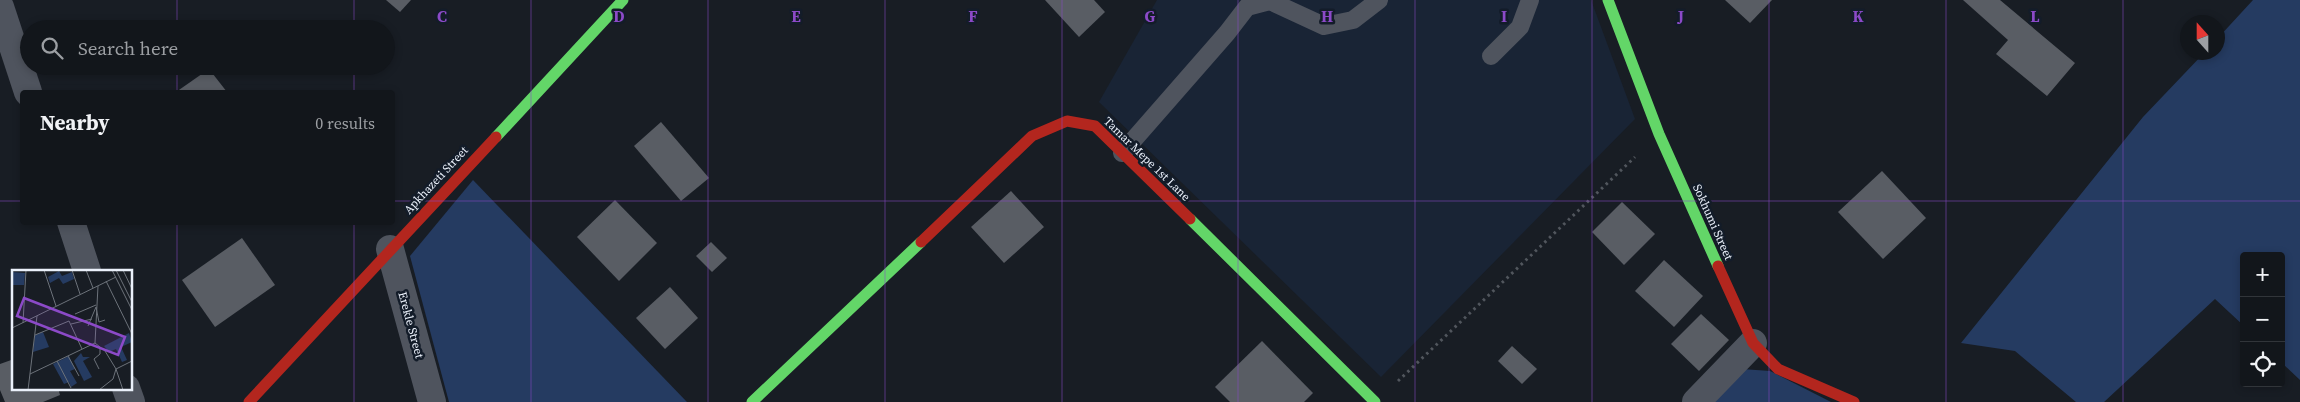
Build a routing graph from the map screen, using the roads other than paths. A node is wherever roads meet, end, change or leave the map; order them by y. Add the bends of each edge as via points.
1 (623, 0) edge
2 (1379, 0) edge
3 (1530, 0) edge
4 (1608, 0) edge
5 (0, 7) edge
6 (1491, 56) dead end
7 (20, 68) edge
8 (22, 75) edge
9 (27, 90) edge
10 (1122, 153) junction
11 (72, 225) edge
12 (390, 249) junction
13 (87, 270) edge
14 (1752, 343) junction
15 (127, 390) edge
16 (131, 402) edge
17 (249, 402) edge
18 (432, 402) edge
19 (752, 402) edge
20 (1375, 402) edge
21 (1696, 402) edge
22 (1854, 402) edge

1 - 12 street, Apkhazeti Street
2 - 10 lane via 1353,20 1324,26 1270,1 1247,7
3 - 6 lane via 1520,27
4 - 14 street, Sokhumi Street via 1659,134
5 - 7 street
8 - 9 street
10 - 19 street, Tamar Mepe 1st Lane via 1095,126 1067,121 1032,136
10 - 20 street, Tamar Mepe 1st Lane
11 - 13 street
12 - 17 street, Apkhazeti Street
12 - 18 street, Erekle Street
14 - 21 street
14 - 22 street, Sokhumi Street via 1778,369
15 - 16 street

